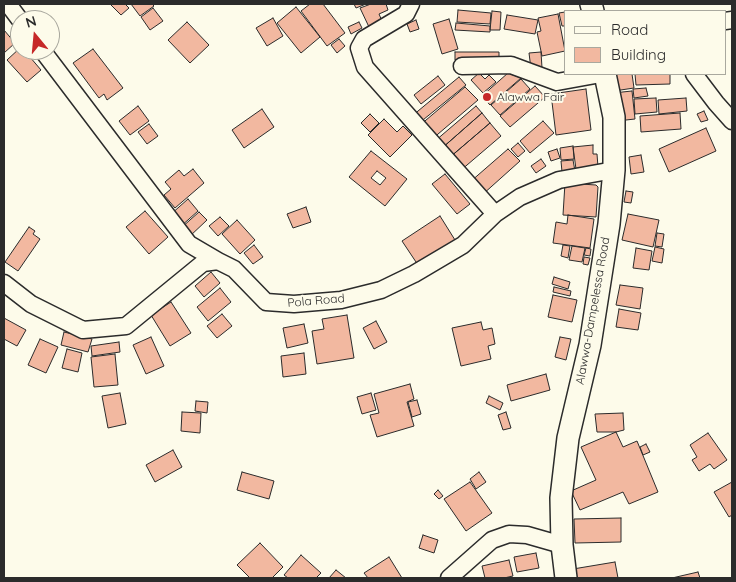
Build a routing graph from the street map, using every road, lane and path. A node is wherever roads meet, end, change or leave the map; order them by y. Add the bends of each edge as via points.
1 (412, 4) edge
2 (50, 60) edge
3 (462, 66) dead end
4 (596, 75) edge
5 (605, 75) edge
6 (695, 75) edge
7 (732, 121) edge
8 (614, 170) junction
9 (495, 214) junction
10 (218, 261) junction
11 (4, 283) edge
12 (562, 544) junction
13 (449, 578) edge
14 (566, 578) edge

1 - 9 street via 406,14 364,39 359,48 365,67
2 - 10 street, Pola Road via 189,244
3 - 4 street via 511,65 557,82
5 - 8 main road, Alawwa-Dampelessa Road via 614,117
6 - 7 street
8 - 9 street, Pola Road via 559,180 520,197
8 - 12 main road, Alawwa-Dampelessa Road via 590,345 568,438 561,498
9 - 10 street, Pola Road via 463,245 414,274 381,290 341,300 294,304 266,302 234,268
10 - 11 street via 203,263 126,326 83,330 31,304
12 - 13 street via 509,534 492,540
12 - 14 main road, Alawwa-Dampelessa Road

